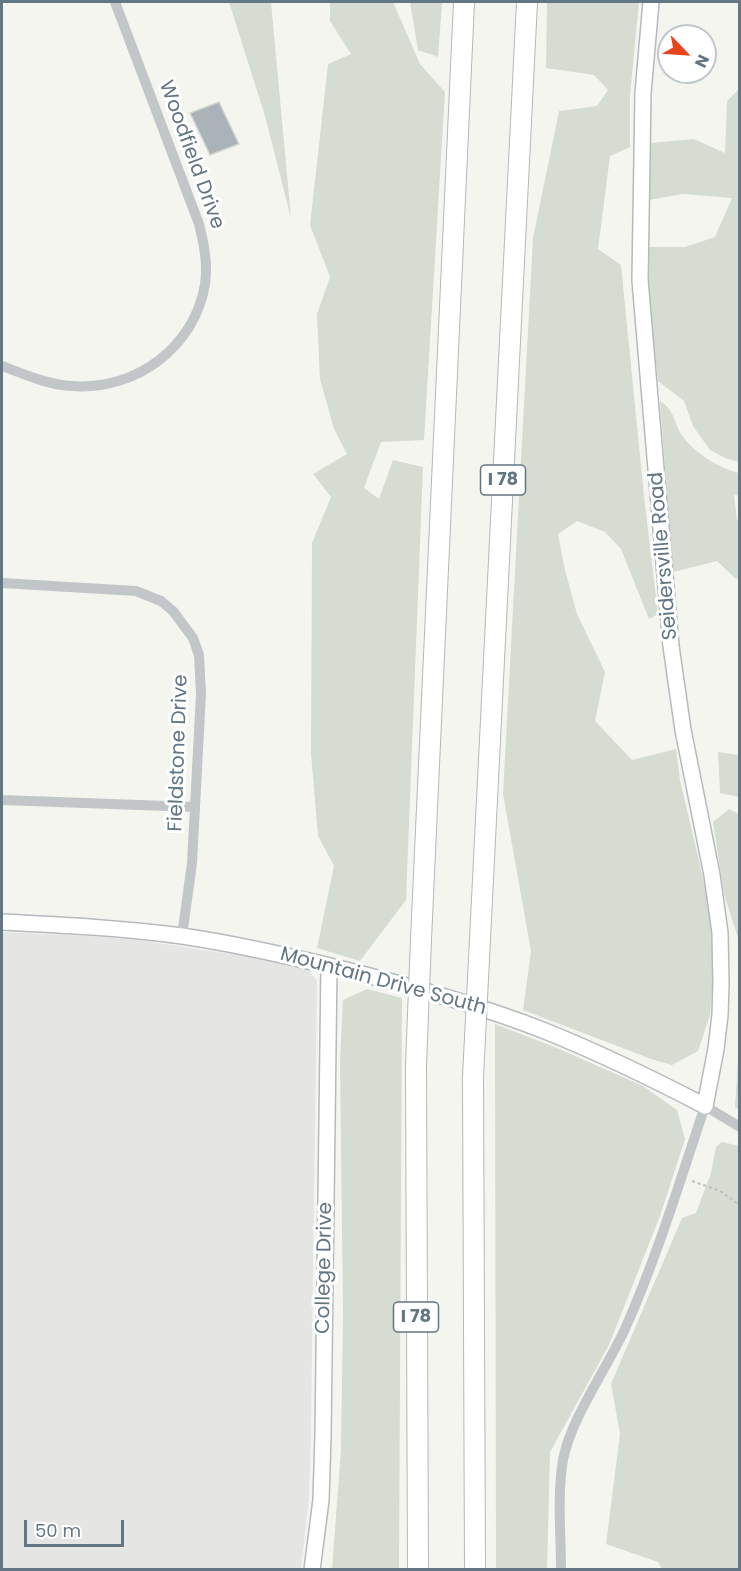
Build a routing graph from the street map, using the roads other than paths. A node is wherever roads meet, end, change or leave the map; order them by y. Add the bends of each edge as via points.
1 (115, 2) edge
2 (464, 2) edge
3 (527, 2) edge
4 (651, 2) edge
5 (2, 366) edge
6 (2, 583) edge
7 (2, 800) edge
8 (194, 807) junction
9 (2, 922) edge
10 (182, 936) junction
11 (329, 966) junction
12 (705, 1106) junction
13 (740, 1127) edge
14 (312, 1569) edge
15 (418, 1569) edge
16 (474, 1569) edge
17 (561, 1569) edge

1 - 5 street, Woodfield Drive via 205,244 202,297 190,325 172,350 150,368 122,381 71,386
2 - 15 highway, I 78, bridge via 416,1065
3 - 16 highway, I 78, bridge via 473,1077
4 - 12 street, Seidersville Road via 643,93 640,279 671,646 682,730 720,933 720,1015
6 - 8 street, Fieldstone Drive via 122,589 151,596 173,611 194,638 200,664
7 - 8 street
8 - 10 street, Fieldstone Drive via 192,863
9 - 10 street, Mountain Drive South
10 - 11 street, Mountain Drive South
11 - 12 street, Mountain Drive South via 429,991 514,1019 619,1062
11 - 14 street, College Drive via 323,1436 321,1500
12 - 13 street, Mountain Drive South
12 - 17 street via 639,1296 569,1439 561,1490

